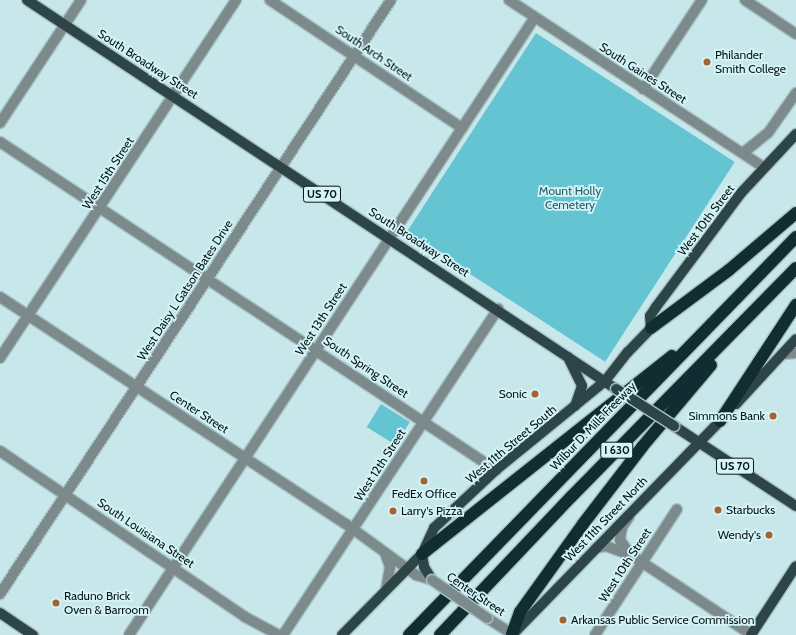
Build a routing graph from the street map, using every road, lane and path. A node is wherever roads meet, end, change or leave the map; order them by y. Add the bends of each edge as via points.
1 (27, 0) edge
2 (81, 0) edge
3 (236, 0) edge
4 (270, 0) edge
5 (391, 0) edge
6 (509, 0) edge
7 (702, 0) edge
8 (745, 0) edge
9 (535, 17) junction
10 (64, 25) junction
11 (796, 34) edge
12 (355, 56) junction
13 (643, 89) junction
14 (796, 93) edge
15 (173, 95) junction
16 (0, 123) edge
17 (462, 128) junction
18 (796, 134) edge
19 (0, 142) edge
20 (743, 153) junction
21 (282, 167) junction
22 (763, 167) junction
23 (100, 207) junction
24 (796, 213) edge
25 (796, 236) edge
26 (391, 239) junction
27 (796, 268) edge
28 (208, 279) junction
29 (769, 295) junction
30 (0, 297) edge
31 (796, 305) edge
32 (498, 309) junction
33 (29, 315) junction
34 (651, 328) junction
35 (700, 335) junction
36 (796, 339) edge
37 (317, 350) junction
38 (796, 353) edge
39 (782, 354) junction
40 (567, 355) junction
41 (0, 358) edge
42 (605, 381) junction
43 (137, 387) junction
44 (572, 410) junction
45 (720, 421) junction
46 (424, 422) junction
47 (699, 442) junction
48 (0, 452) edge
49 (246, 458) junction
50 (496, 470) junction
51 (66, 495) junction
52 (796, 506) edge
53 (634, 509) junction
54 (677, 509) dead end
55 (353, 530) junction
56 (596, 548) junction
57 (383, 549) junction
58 (422, 554) junction
59 (631, 555) junction
60 (642, 563) junction
61 (796, 566) edge
62 (174, 567) junction
63 (406, 568) junction
64 (432, 580) junction
65 (386, 589) junction
66 (0, 594) edge
67 (0, 613) edge
68 (33, 635) edge
69 (129, 635) edge
70 (279, 635) edge
71 (283, 635) edge
72 (342, 635) edge
73 (409, 635) edge
74 (440, 635) edge
75 (512, 635) edge
76 (595, 635) edge
77 (751, 635) edge

1 - 10 main road, South Broadway Street / US 70
2 - 10 street
3 - 15 street, West 15th Street
4 - 12 street, South Arch Street
5 - 12 street, West Daisy L Gatson Bates Drive
6 - 9 street, South Gaines Street
7 - 13 street
8 - 11 street
9 - 13 street, South Gaines Street
9 - 17 street, West 13th Street
10 - 15 main road, South Broadway Street / US 70
10 - 16 street
12 - 17 street, South Arch Street
12 - 21 street, West Daisy L Gatson Bates Drive
13 - 20 street, South Gaines Street
14 - 20 street via 768,133
15 - 21 main road, South Broadway Street / US 70
15 - 23 street, West 15th Street
17 - 26 street, West 13th Street
18 - 22 main road, West 10th Street
19 - 23 street, South Spring Street
20 - 22 street, South Gaines Street
21 - 26 main road, South Broadway Street / US 70
21 - 28 street, West Daisy L Gatson Bates Drive
22 - 34 main road, West 10th Street via 656,307 650,316
23 - 28 street, South Spring Street
23 - 33 street, West 15th Street
24 - 34 highway via 729,270
25 - 35 highway, Wilbur D. Mills Freeway / I 630
26 - 32 main road, South Broadway Street / US 70
26 - 37 street, West 13th Street
27 - 29 highway, I 630
28 - 37 street, South Spring Street
28 - 43 street, West Daisy L Gatson Bates Drive
29 - 74 highway, I 630
29 - 75 highway via 628,465 537,587 520,612
30 - 33 street, Center Street
31 - 45 highway
32 - 40 main road, South Broadway Street / US 70
32 - 46 street, West 12th Street
33 - 41 street, West 15th Street
33 - 43 street, Center Street
34 - 42 main road, West 11th Street South
35 - 58 highway via 638,381
35 - 73 highway, Wilbur D. Mills Freeway / I 630
36 - 39 main road, West 11th Street North
37 - 46 street, South Spring Street
37 - 49 street, West 13th Street
38 - 39 street
39 - 45 main road, West 11th Street North
40 - 42 main road, South Broadway Street / US 70
40 - 44 main road via 582,386 580,397
42 - 44 main road, West 11th Street South
42 - 47 main road, South Broadway Street / US 70, bridge
43 - 49 street, Center Street
43 - 51 street, West Daisy L Gatson Bates Drive
44 - 50 main road, West 11th Street South
45 - 47 main road, West 11th Street North
46 - 50 street, South Spring Street
46 - 55 street, West 12th Street
47 - 52 main road, South Broadway Street / US 70
47 - 53 main road, West 11th Street North
48 - 51 street, South Louisiana Street
49 - 55 street, Center Street
49 - 62 street, West 13th Street
50 - 58 main road, West 11th Street South via 434,528
51 - 62 street, South Louisiana Street
51 - 66 street, West Daisy L Gatson Bates Drive
53 - 56 main road, West 11th Street North
53 - 59 street via 621,533 621,543
54 - 60 street, West 10th Street
55 - 57 street, Center Street
55 - 71 street, West 12th Street
56 - 59 street via 606,546
56 - 75 main road, West 11th Street North
57 - 63 street, Center Street
57 - 65 street via 390,567
58 - 63 main road, West 11th Street South
58 - 64 main road via 424,567
59 - 60 street
60 - 76 street, West 10th Street
60 - 77 street
61 - 77 main road
62 - 69 street, West 13th Street
62 - 70 street, South Louisiana Street via 245,617
63 - 64 street, Center Street
63 - 65 main road, West 11th Street South
64 - 75 street, Center Street, bridge
65 - 72 main road, West 11th Street South
67 - 68 main road

